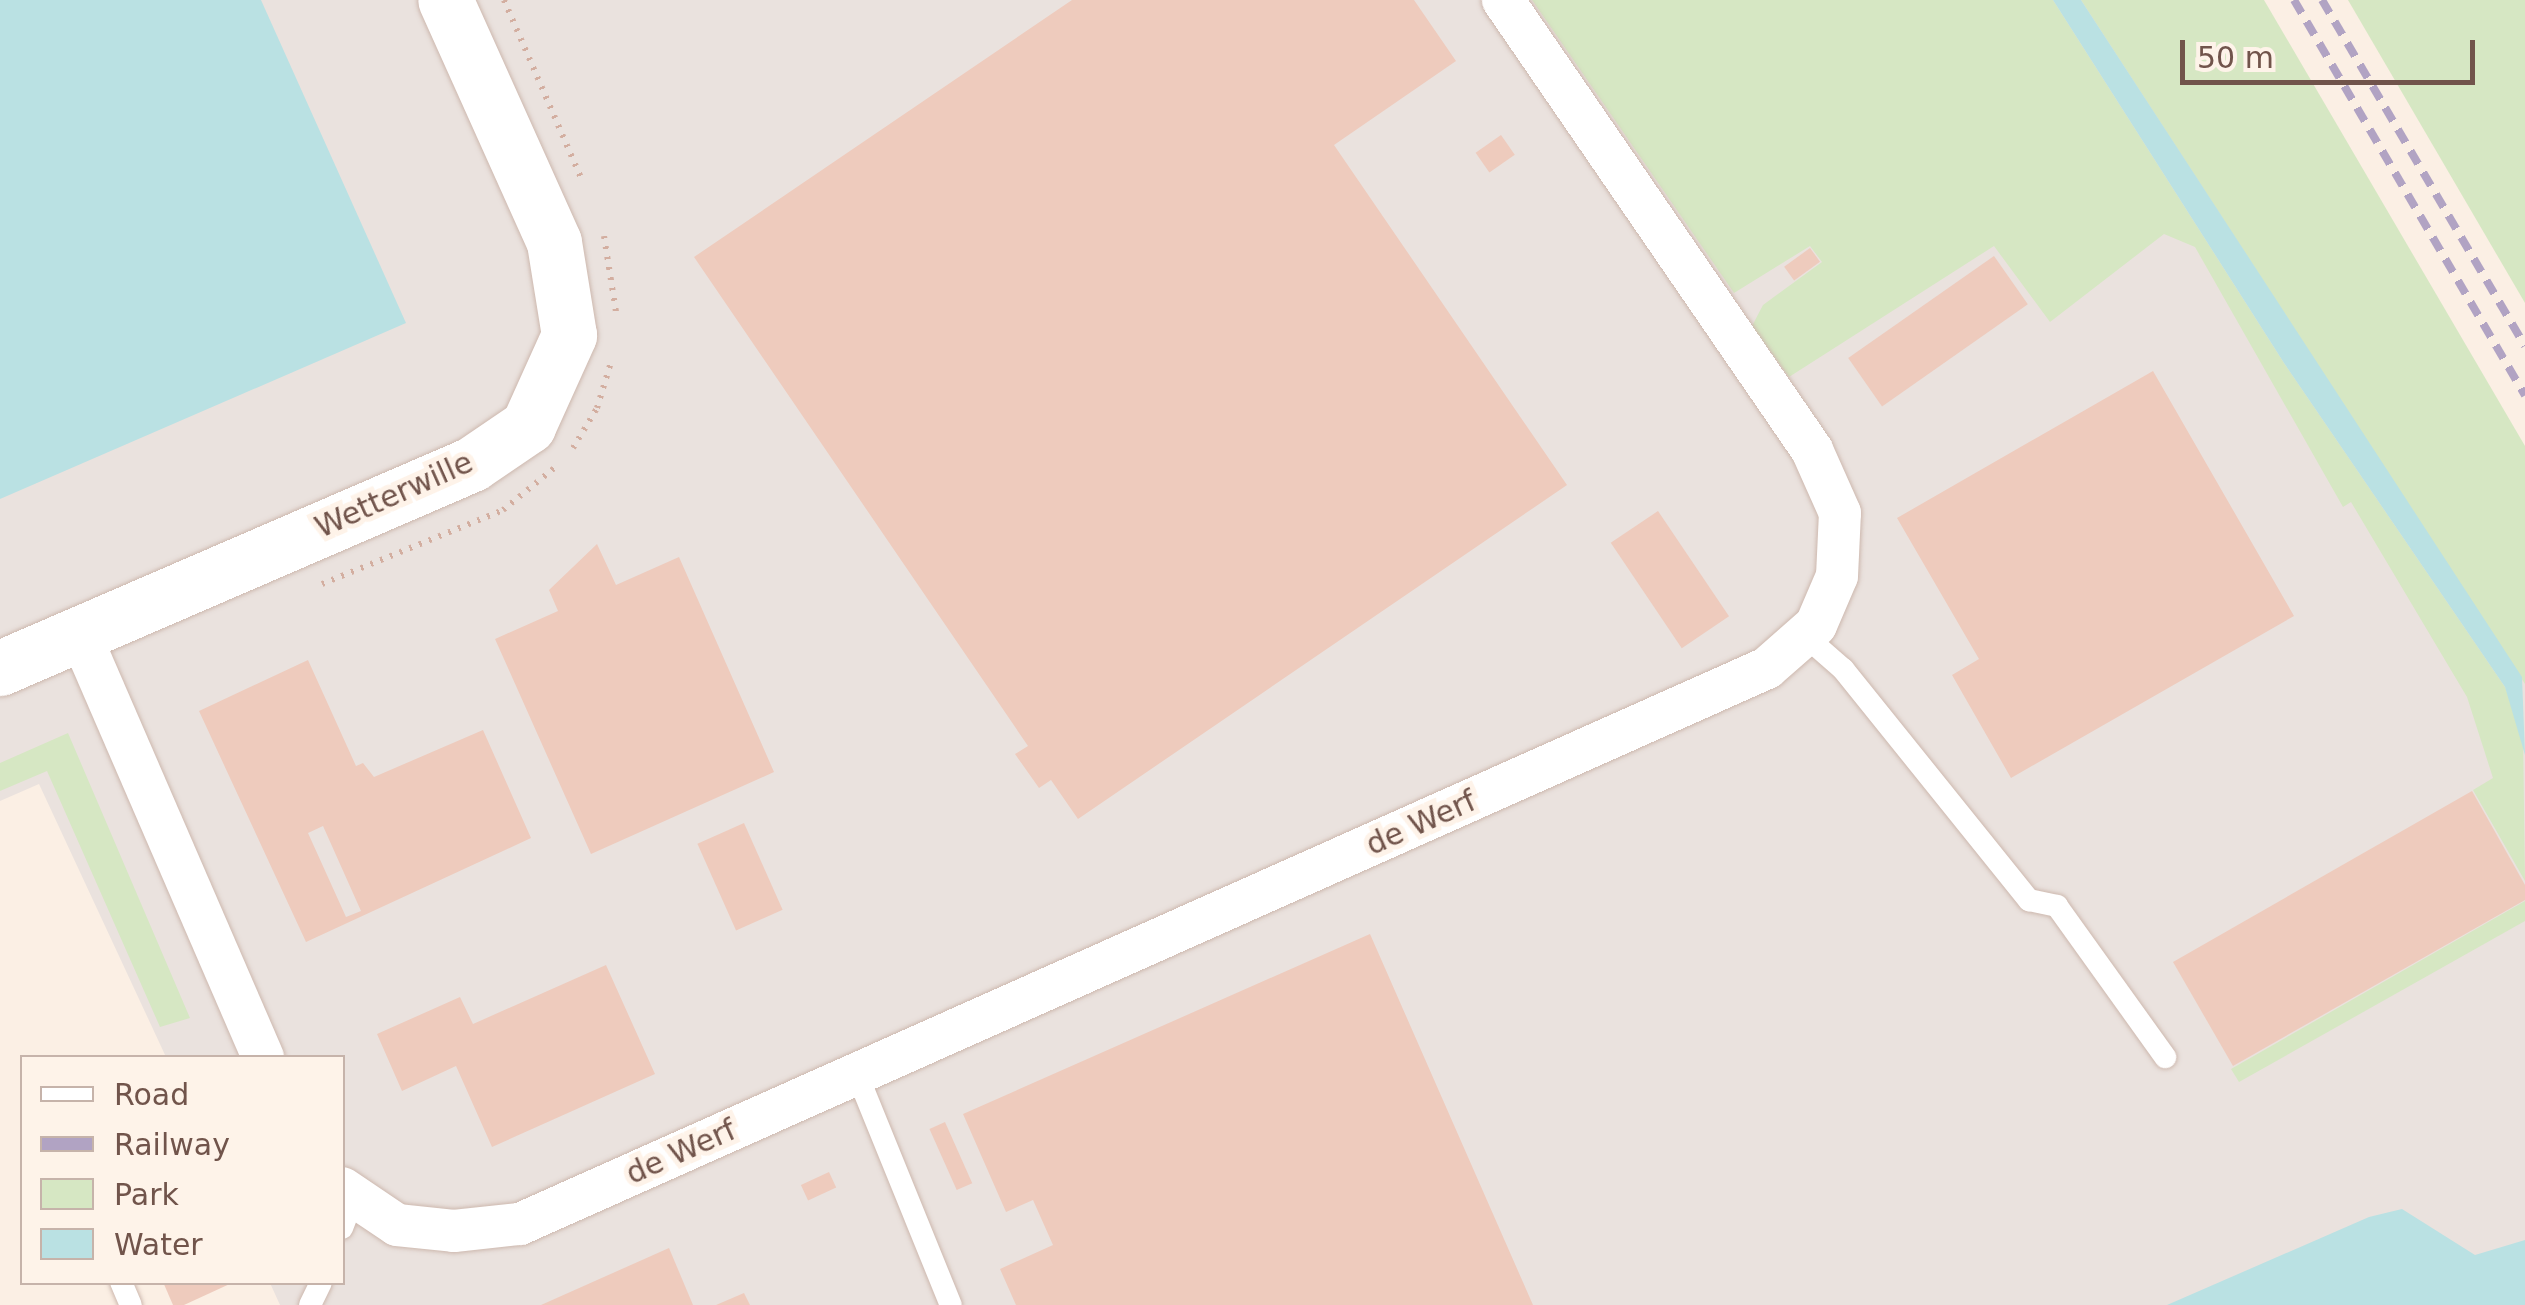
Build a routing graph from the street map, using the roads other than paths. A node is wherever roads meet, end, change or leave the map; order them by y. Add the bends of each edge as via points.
1 (444, 0) edge
2 (1503, 0) edge
3 (79, 632) junction
4 (1804, 635) junction
5 (0, 668) edge
6 (263, 1055) edge
7 (2165, 1057) dead end
8 (857, 1074) junction
9 (346, 1205) edge
10 (951, 1305) edge

1 - 3 street, Wetterwille via 554,242 569,335 528,426 472,464
2 - 4 street, de Werf via 1812,450 1840,513 1837,576 1816,625
3 - 5 street, Wetterwille
3 - 6 street
4 - 7 lane via 1843,669 2030,900 2056,906
4 - 8 street, de Werf via 1768,668
8 - 9 street, de Werf via 520,1224 454,1231 397,1225
8 - 10 lane

